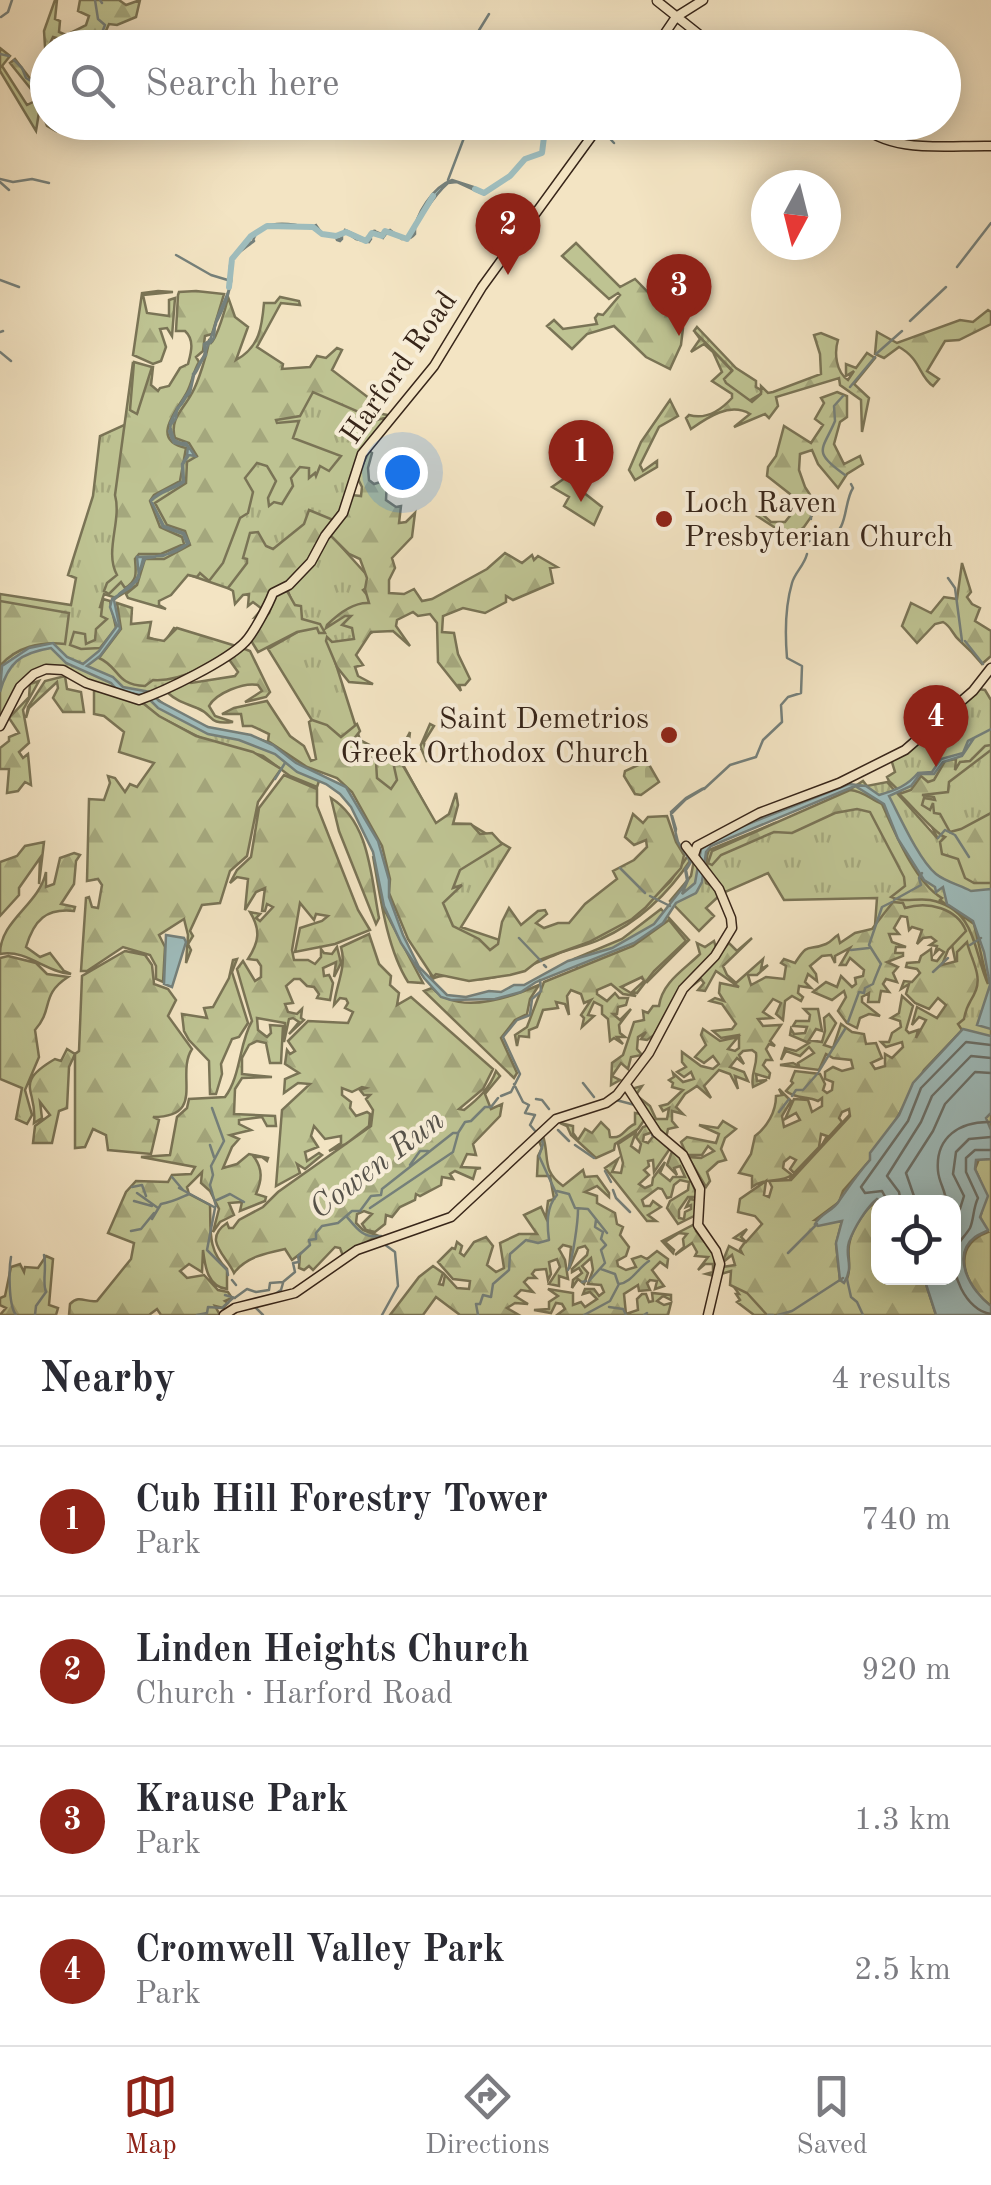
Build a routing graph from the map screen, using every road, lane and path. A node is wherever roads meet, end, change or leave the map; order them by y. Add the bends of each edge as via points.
1 (656, 0) edge
2 (703, 0) edge
3 (678, 12) junction
4 (666, 30) edge
5 (692, 30) edge
6 (698, 30) edge
7 (589, 140) edge
8 (887, 140) edge
9 (991, 146) edge
10 (991, 668) edge
11 (0, 726) edge
12 (626, 1085) junction
13 (224, 1315) edge
14 (708, 1315) edge

1 - 3 main road
2 - 3 main road
3 - 4 main road
3 - 5 main road
3 - 6 main road
7 - 11 main road, Harford Road via 432,369 362,454 344,510 310,564 273,593 243,644 149,696 129,698 46,669 19,689
8 - 9 main road
10 - 12 main road via 905,750 839,784 759,813 695,852 722,896 731,930 685,986
12 - 13 main road via 611,1101 560,1116 451,1217 357,1250 295,1293
12 - 14 main road via 656,1133 683,1155 700,1189 698,1224 720,1264

